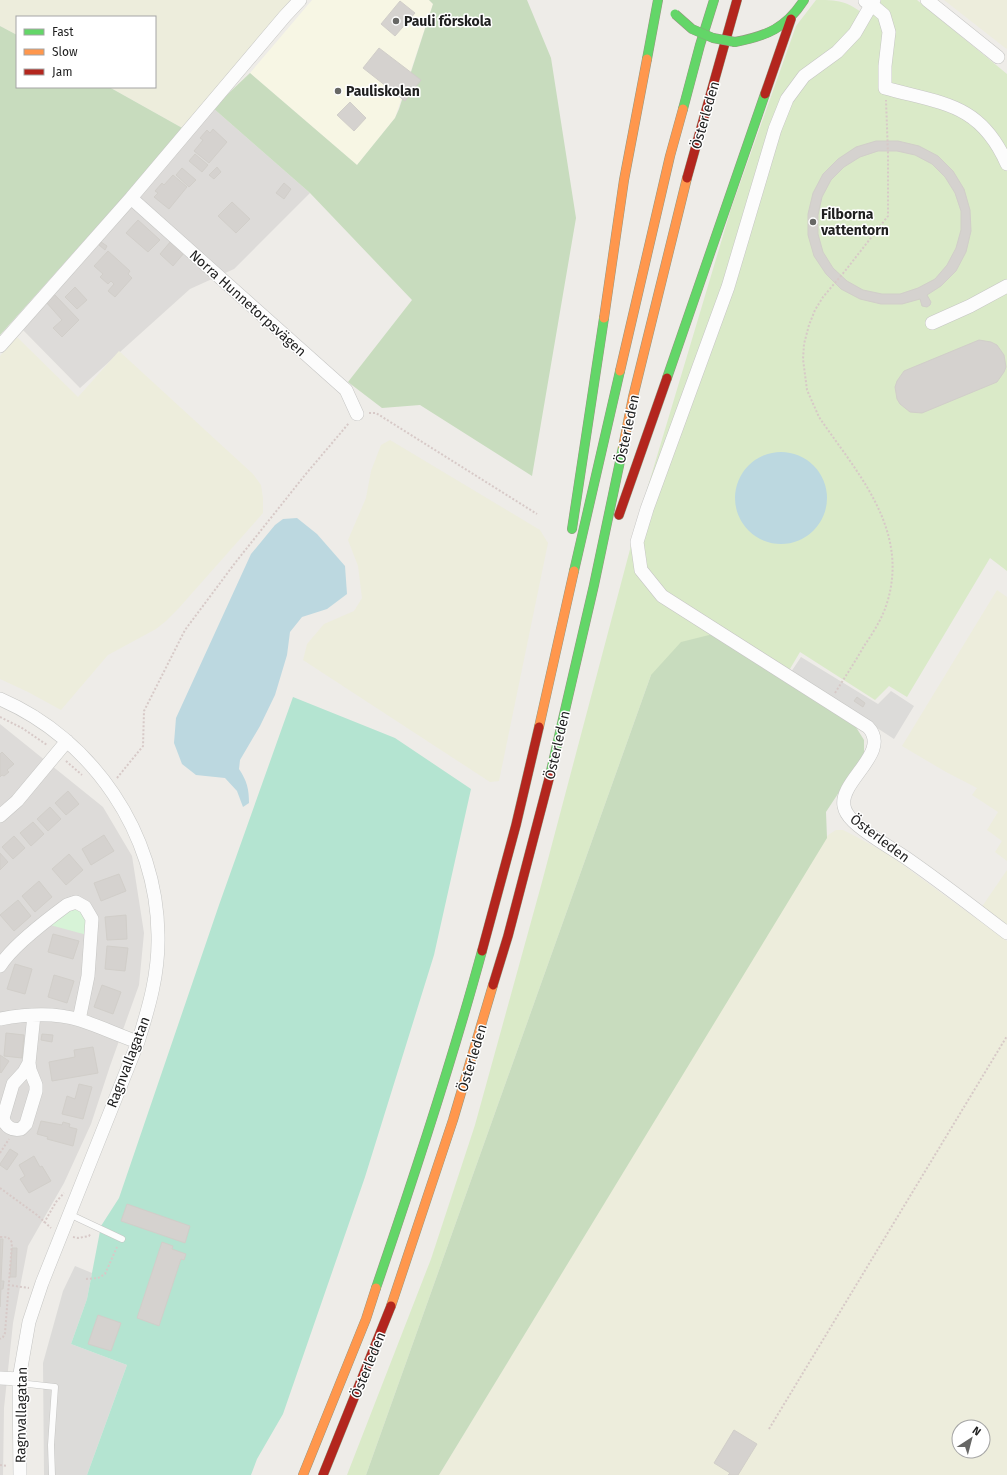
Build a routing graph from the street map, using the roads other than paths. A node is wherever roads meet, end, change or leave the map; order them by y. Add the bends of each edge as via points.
1 (300, 0) edge
2 (714, 0) edge
3 (737, 0) edge
4 (804, 0) edge
5 (927, 0) edge
6 (869, 1) edge
7 (667, 5) edge
8 (791, 19) junction
9 (998, 58) dead end
10 (1007, 164) edge
11 (131, 198) junction
12 (1007, 286) edge
13 (932, 323) dead end
14 (0, 346) edge
15 (357, 414) road end
16 (570, 538) dead end
17 (565, 569) dead end
18 (594, 584) junction
19 (549, 686) junction
20 (0, 700) edge
21 (67, 741) junction
22 (2, 812) edge
23 (1007, 932) edge
24 (0, 966) edge
25 (34, 1015) junction
26 (0, 1019) edge
27 (79, 1020) junction
28 (138, 1042) junction
29 (29, 1063) dead end
30 (69, 1214) junction
31 (122, 1239) road end
32 (0, 1378) edge
33 (19, 1381) junction
34 (20, 1475) edge
35 (52, 1475) edge
36 (303, 1475) edge
37 (323, 1475) edge

1 - 11 street
2 - 19 main road, Österleden via 670,156
3 - 18 main road, Österleden via 688,174 633,397
4 - 8 main road
5 - 9 street
6 - 10 street via 884,15 889,32 885,88 944,103 971,116 986,129
6 - 23 street, Österleden via 855,33 836,52 804,76 787,99 775,129 728,287 647,509 637,542 641,570 662,596 868,727 874,740 871,752 845,796 843,805 848,816
7 - 8 main road, bridge via 692,29 713,38 735,42 756,39
7 - 16 main road via 624,180
8 - 18 main road
11 - 14 street
11 - 15 street, Norra Hunnetorpsvägen via 346,390
12 - 13 street
17 - 19 main road
18 - 37 main road, Österleden via 544,801 508,936 453,1120 386,1318
19 - 36 main road, Österleden via 516,825 471,991 414,1178 366,1319
20 - 21 street, Ragnvallagatan via 43,722
21 - 22 street via 17,800
21 - 28 street, Ragnvallagatan via 94,769 127,815 143,853 154,896 158,936 155,975 152,997
24 - 27 street via 17,946 67,905 76,902 85,907 92,919 92,933 88,976
25 - 26 street
25 - 27 street
25 - 29 street
27 - 28 street
28 - 30 street, Ragnvallagatan
30 - 31 lane
30 - 33 street, Ragnvallagatan via 29,1322
32 - 33 street
33 - 34 street, Ragnvallagatan
33 - 35 lane via 55,1387 51,1445

